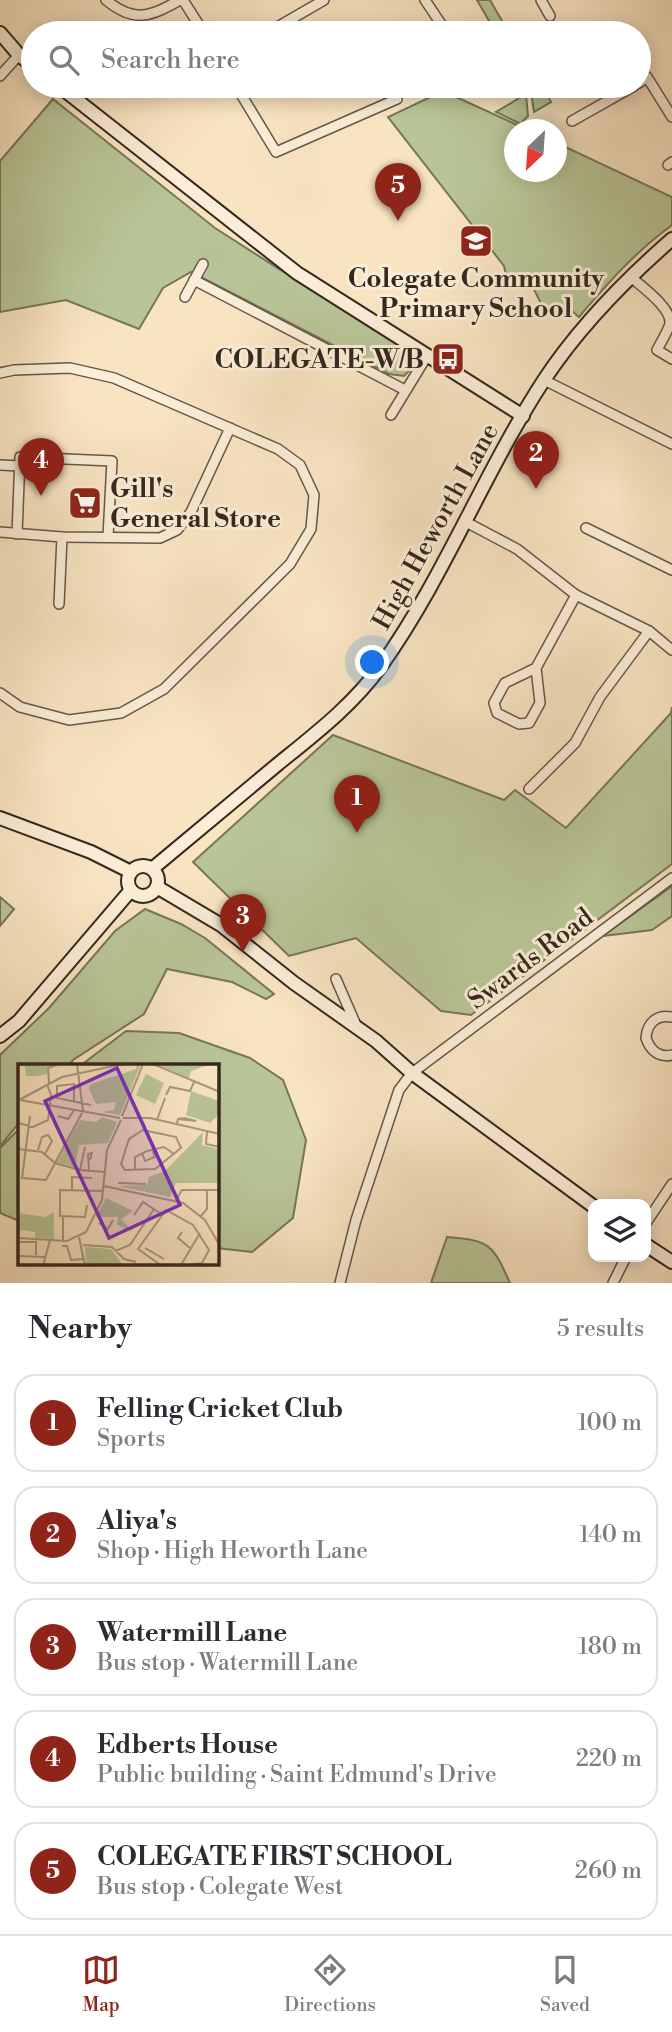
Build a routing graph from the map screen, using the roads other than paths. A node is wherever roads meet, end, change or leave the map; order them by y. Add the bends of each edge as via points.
1 (106, 0) edge
2 (182, 0) edge
3 (324, 0) edge
4 (425, 0) edge
5 (545, 1) edge
6 (550, 16) dead end
7 (196, 21) edge
8 (288, 21) edge
9 (439, 21) edge
10 (0, 33) edge
11 (19, 55) joint
12 (0, 76) edge
13 (651, 84) edge
14 (74, 98) edge
15 (243, 98) edge
16 (397, 98) edge
17 (613, 98) edge
18 (672, 117) edge
19 (572, 121) dead end
20 (672, 239) edge
21 (203, 264) dead end
22 (631, 277) junction
23 (194, 280) junction
24 (185, 297) dead end
25 (427, 356) junction
26 (672, 359) edge
27 (0, 373) edge
28 (544, 380) junction
29 (405, 390) junction
30 (391, 415) dead end
31 (523, 416) junction
32 (230, 428) junction
33 (672, 444) edge
34 (0, 465) edge
35 (20, 466) junction
36 (466, 522) junction
37 (586, 528) dead end
38 (0, 533) edge
39 (16, 534) junction
40 (62, 537) junction
41 (108, 537) junction
42 (672, 570) edge
43 (576, 595) junction
44 (59, 604) dead end
45 (649, 631) junction
46 (672, 650) edge
47 (536, 668) junction
48 (0, 693) edge
49 (529, 789) dead end
50 (0, 818) edge
51 (152, 869) junction
52 (131, 872) junction
53 (672, 878) edge
54 (157, 887) junction
55 (131, 890) junction
56 (336, 979) dead end
57 (672, 1017) edge
58 (358, 1030) junction
59 (0, 1036) edge
60 (672, 1055) edge
61 (412, 1073) junction
62 (672, 1184) edge
63 (588, 1202) edge
64 (651, 1216) edge
65 (651, 1248) edge
66 (624, 1262) edge
67 (672, 1262) edge
68 (340, 1283) edge
69 (613, 1283) edge

1 - 2 street via 130,15 156,14
2 - 7 street
3 - 8 street
4 - 9 street
5 - 6 street
10 - 11 street
11 - 12 street
13 - 18 street
14 - 25 street via 297,273
15 - 16 street via 276,152
17 - 19 street
20 - 22 street, High Heworth Lane
21 - 23 street
22 - 26 street via 669,314 670,323 657,350
22 - 28 street, High Heworth Lane via 590,320
23 - 24 street
23 - 29 street
25 - 29 street
25 - 31 street
27 - 32 street via 69,368 114,378
28 - 31 street, High Heworth Lane
28 - 33 street
29 - 30 street
31 - 36 street, High Heworth Lane
32 - 41 street via 191,512 177,530 145,540
32 - 48 street via 278,449 300,465 313,492 311,529 290,564 164,689 121,713 69,720 20,708
34 - 35 street
35 - 39 street
35 - 41 street via 20,457 112,461
36 - 43 street via 517,550
36 - 51 street, High Heworth Lane via 397,642 356,696
37 - 42 street
38 - 39 street
39 - 40 street
40 - 41 street
40 - 44 street
43 - 45 street
43 - 47 street
45 - 46 street
45 - 49 street via 600,697 575,743
47 - 47 street via 540,704 529,723 519,724 497,713 494,703 505,683
50 - 52 street
51 - 52 street via 141,866
51 - 54 street
52 - 55 street
53 - 61 street, Swards Road
54 - 55 street via 146,895
54 - 58 street via 221,925
55 - 59 street via 19,1021
56 - 58 street
57 - 60 street via 654,1020 646,1038 653,1051
58 - 61 street
61 - 63 street
61 - 68 street via 399,1090
62 - 64 street
65 - 67 street
66 - 69 street

